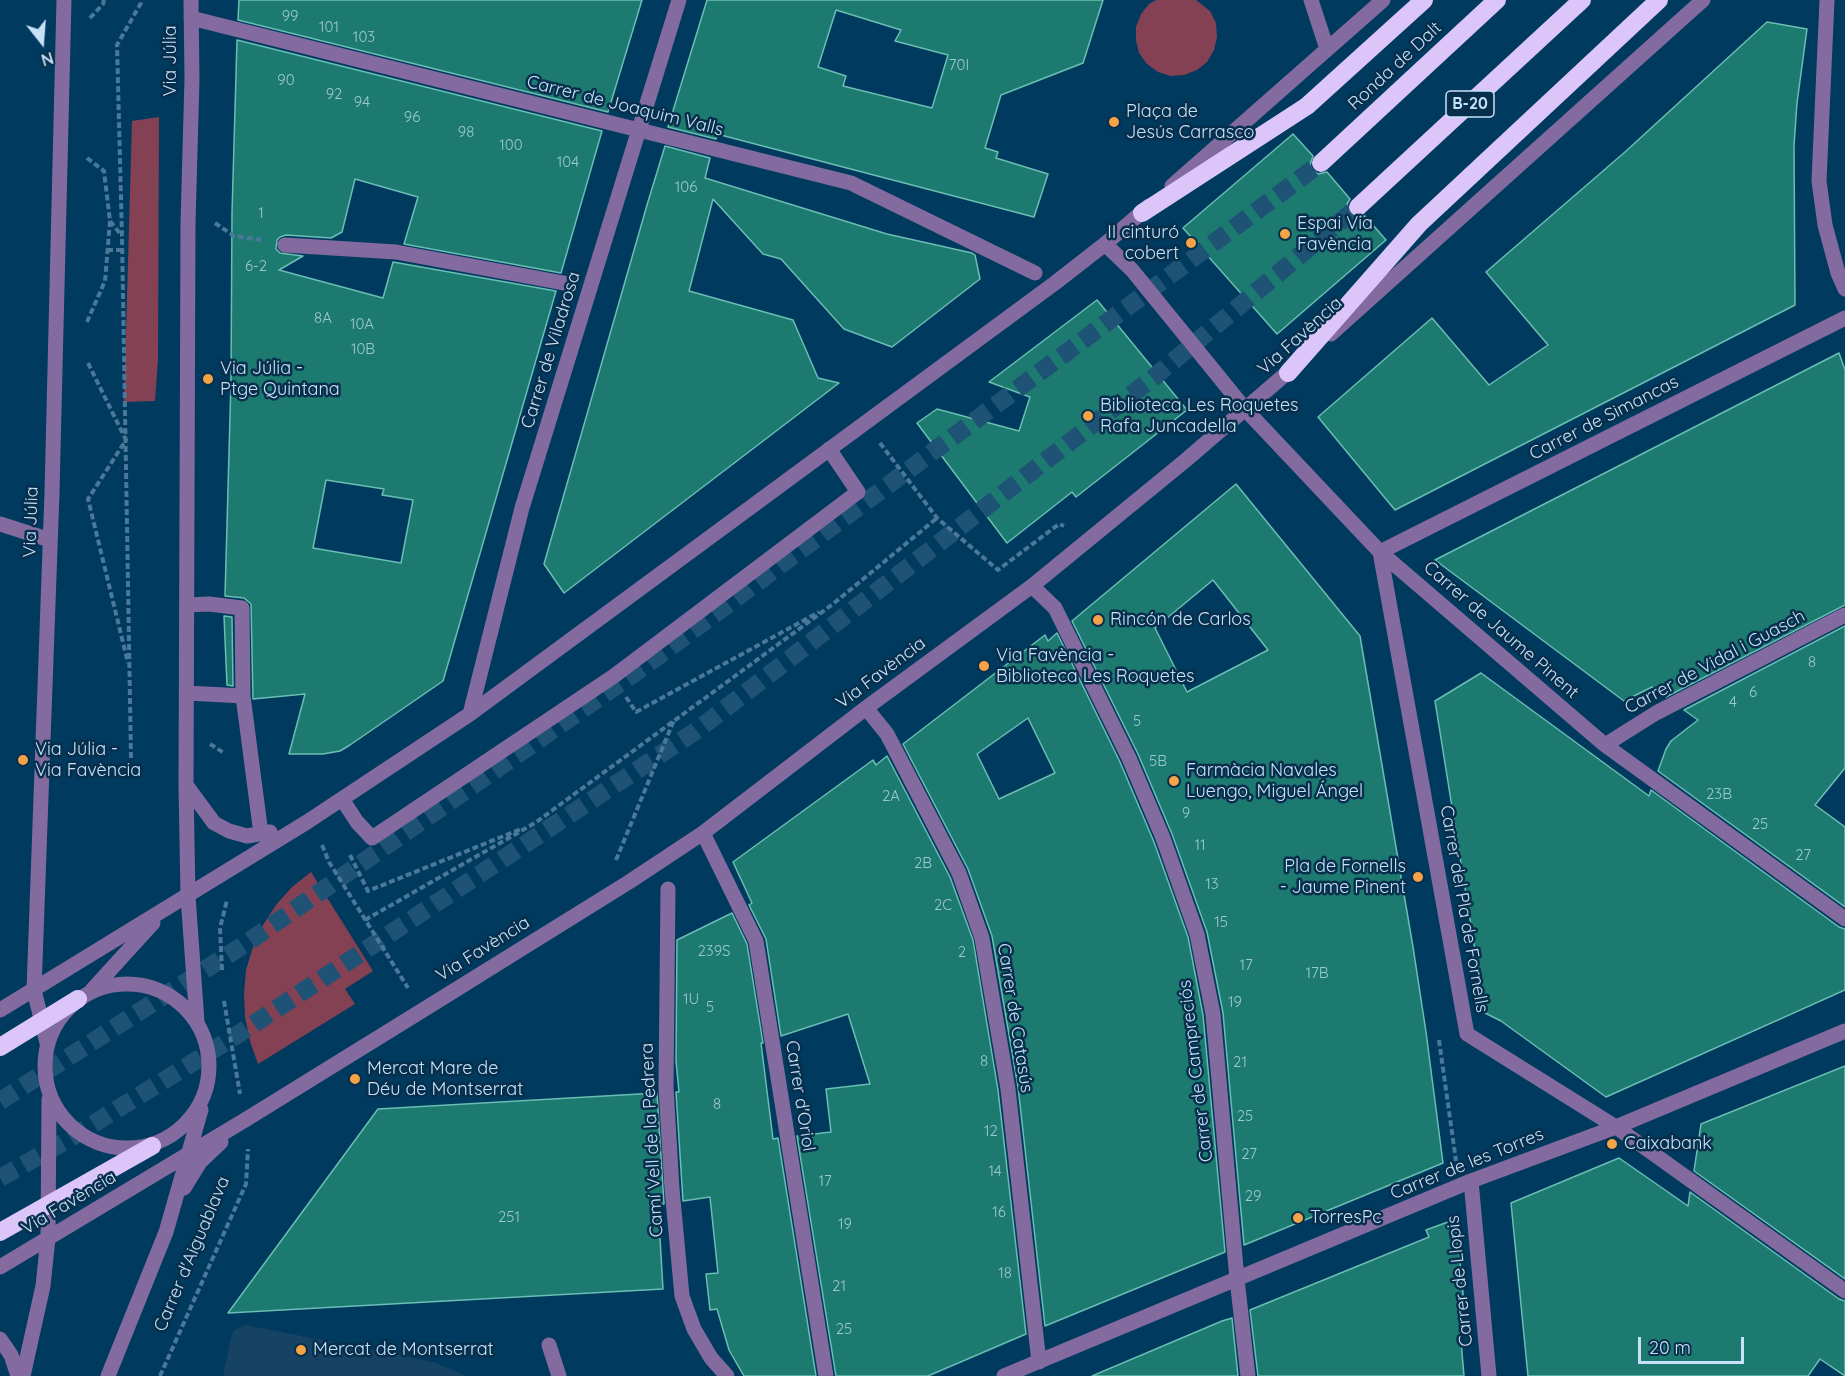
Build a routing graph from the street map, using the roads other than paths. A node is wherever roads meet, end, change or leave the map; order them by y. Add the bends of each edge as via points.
1 (64, 0) edge
2 (191, 0) edge
3 (680, 0) edge
4 (1311, 0) edge
5 (1383, 0) edge
6 (1424, 0) edge
7 (1497, 0) edge
8 (1582, 0) edge
9 (1659, 0) edge
10 (1703, 0) edge
11 (1827, 0) edge
12 (191, 18) junction
13 (1327, 49) junction
14 (639, 130) junction
15 (1321, 163) tunnel mouth
16 (1358, 207) tunnel mouth
17 (1142, 213) junction
18 (285, 244) dead end
19 (1105, 244) junction
20 (1035, 273) dead end
21 (569, 284) dead end
22 (1845, 289) edge
23 (1845, 318) edge
24 (1288, 373) junction
25 (1245, 409) junction
26 (830, 449) junction
27 (0, 524) edge
28 (50, 540) junction
29 (1380, 552) junction
30 (1032, 586) junction
31 (188, 605) junction
32 (1845, 615) edge
33 (187, 693) junction
34 (243, 696) junction
35 (866, 708) junction
36 (470, 714) junction
37 (1605, 746) junction
38 (186, 785) junction
39 (342, 799) junction
40 (300, 827) junction
41 (703, 832) junction
42 (261, 834) junction
43 (668, 889) dead end
44 (188, 896) junction
45 (165, 910) junction
46 (1845, 919) edge
47 (34, 990) junction
48 (84, 995) junction
49 (0, 1010) edge
50 (43, 1021) junction
51 (197, 1022) junction
52 (1845, 1031) edge
53 (47, 1043) junction
54 (0, 1047) edge
55 (205, 1095) junction
56 (49, 1096) junction
57 (240, 1123) junction
58 (1616, 1127) junction
59 (152, 1146) junction
60 (188, 1154) junction
61 (1471, 1181) junction
62 (174, 1203) junction
63 (48, 1204) junction
64 (0, 1232) edge
65 (48, 1238) junction
66 (0, 1267) edge
67 (1237, 1279) junction
68 (1845, 1291) edge
69 (0, 1339) edge
70 (549, 1345) dead end
71 (1039, 1362) junction
72 (18, 1376) edge
73 (23, 1376) edge
74 (108, 1376) edge
75 (559, 1376) edge
76 (727, 1376) edge
77 (826, 1376) edge
78 (1004, 1376) edge
79 (1248, 1376) edge
80 (1489, 1376) edge

1 - 28 street, Via Júlia
2 - 12 street, Via Júlia
3 - 14 street, Carrer de Viladrosa
4 - 13 street
5 - 13 street
6 - 17 highway via 1307,106
7 - 15 highway, Ronda de Dalt
8 - 16 highway, B-20
9 - 24 highway via 1419,224
10 - 24 street, Via Favència
11 - 22 street via 1819,182 1826,225
12 - 14 street, Carrer de Joaquim Valls
12 - 31 street, Via Júlia
13 - 17 street
14 - 20 street, Carrer de Joaquim Valls via 851,183
14 - 36 street, Carrer de Viladrosa via 522,508
17 - 19 street
18 - 21 street via 396,252
19 - 25 street, Carrer de Jaume Pinent via 1132,270
19 - 26 street
23 - 29 street, Carrer de Simancas
24 - 25 street, Via Favència
25 - 29 street, Carrer de Jaume Pinent
25 - 30 street, Via Favència
26 - 36 street
26 - 39 street via 858,492 614,676 372,838
27 - 28 street
28 - 47 street, Via Júlia
29 - 37 street, Carrer de Jaume Pinent
29 - 58 street, Carrer del Pla de Fornells via 1467,1034
30 - 35 street, Via Favència
30 - 67 street, Carrer de Campreciós via 1055,608 1129,758 1197,934 1213,1014
31 - 33 street, Via Júlia
31 - 34 street via 242,608
32 - 37 street, Carrer de Vidal i Guasch via 1656,713
33 - 34 street
33 - 38 street, Via Júlia
34 - 42 street
35 - 41 street, Via Favència
35 - 71 street, Carrer de Catasús via 886,734 959,873 982,939 1008,1089
36 - 39 street
37 - 46 street, Carrer de Jaume Pinent
38 - 42 street via 214,823 247,836
38 - 44 street, Via Júlia
39 - 40 street
40 - 42 street
40 - 44 street
41 - 57 street, Via Favència
41 - 77 street, Carrer d'Oriol via 756,941
43 - 76 street, Camí Vell de la Pedrera via 666,1088 682,1296 694,1329
44 - 45 street
44 - 51 street, Via Júlia
45 - 47 street
45 - 48 street
47 - 49 street
47 - 50 street, Via Júlia
48 - 50 highway
48 - 51 street via 114,984 138,984 182,1003
48 - 53 street via 59,1018
50 - 53 street, Via Júlia
50 - 54 highway
51 - 55 street via 208,1045 210,1070
52 - 58 street, Carrer de les Torres
53 - 56 street via 44,1069
55 - 59 street via 193,1117
55 - 60 street, Carrer d'Aiguablava
56 - 59 street via 61,1117 94,1142 127,1149
56 - 63 street
57 - 60 street, Via Favència
57 - 62 street, Carrer d'Aiguablava via 200,1162
58 - 61 street, Carrer de les Torres
58 - 68 street, Carrer del Pla de Fornells
59 - 63 highway
60 - 62 street, Carrer d'Aiguablava
60 - 65 street, Via Favència
61 - 67 street, Carrer de les Torres
61 - 80 street, Carrer de Llopis
62 - 74 street, Carrer d'Aiguablava
63 - 64 highway
63 - 65 street
65 - 66 street, Via Favència
65 - 73 street via 43,1286
67 - 71 street, Carrer de les Torres
67 - 79 street, Carrer de Campreciós
69 - 72 street via 11,1354
70 - 75 street
71 - 78 street, Carrer de les Torres

